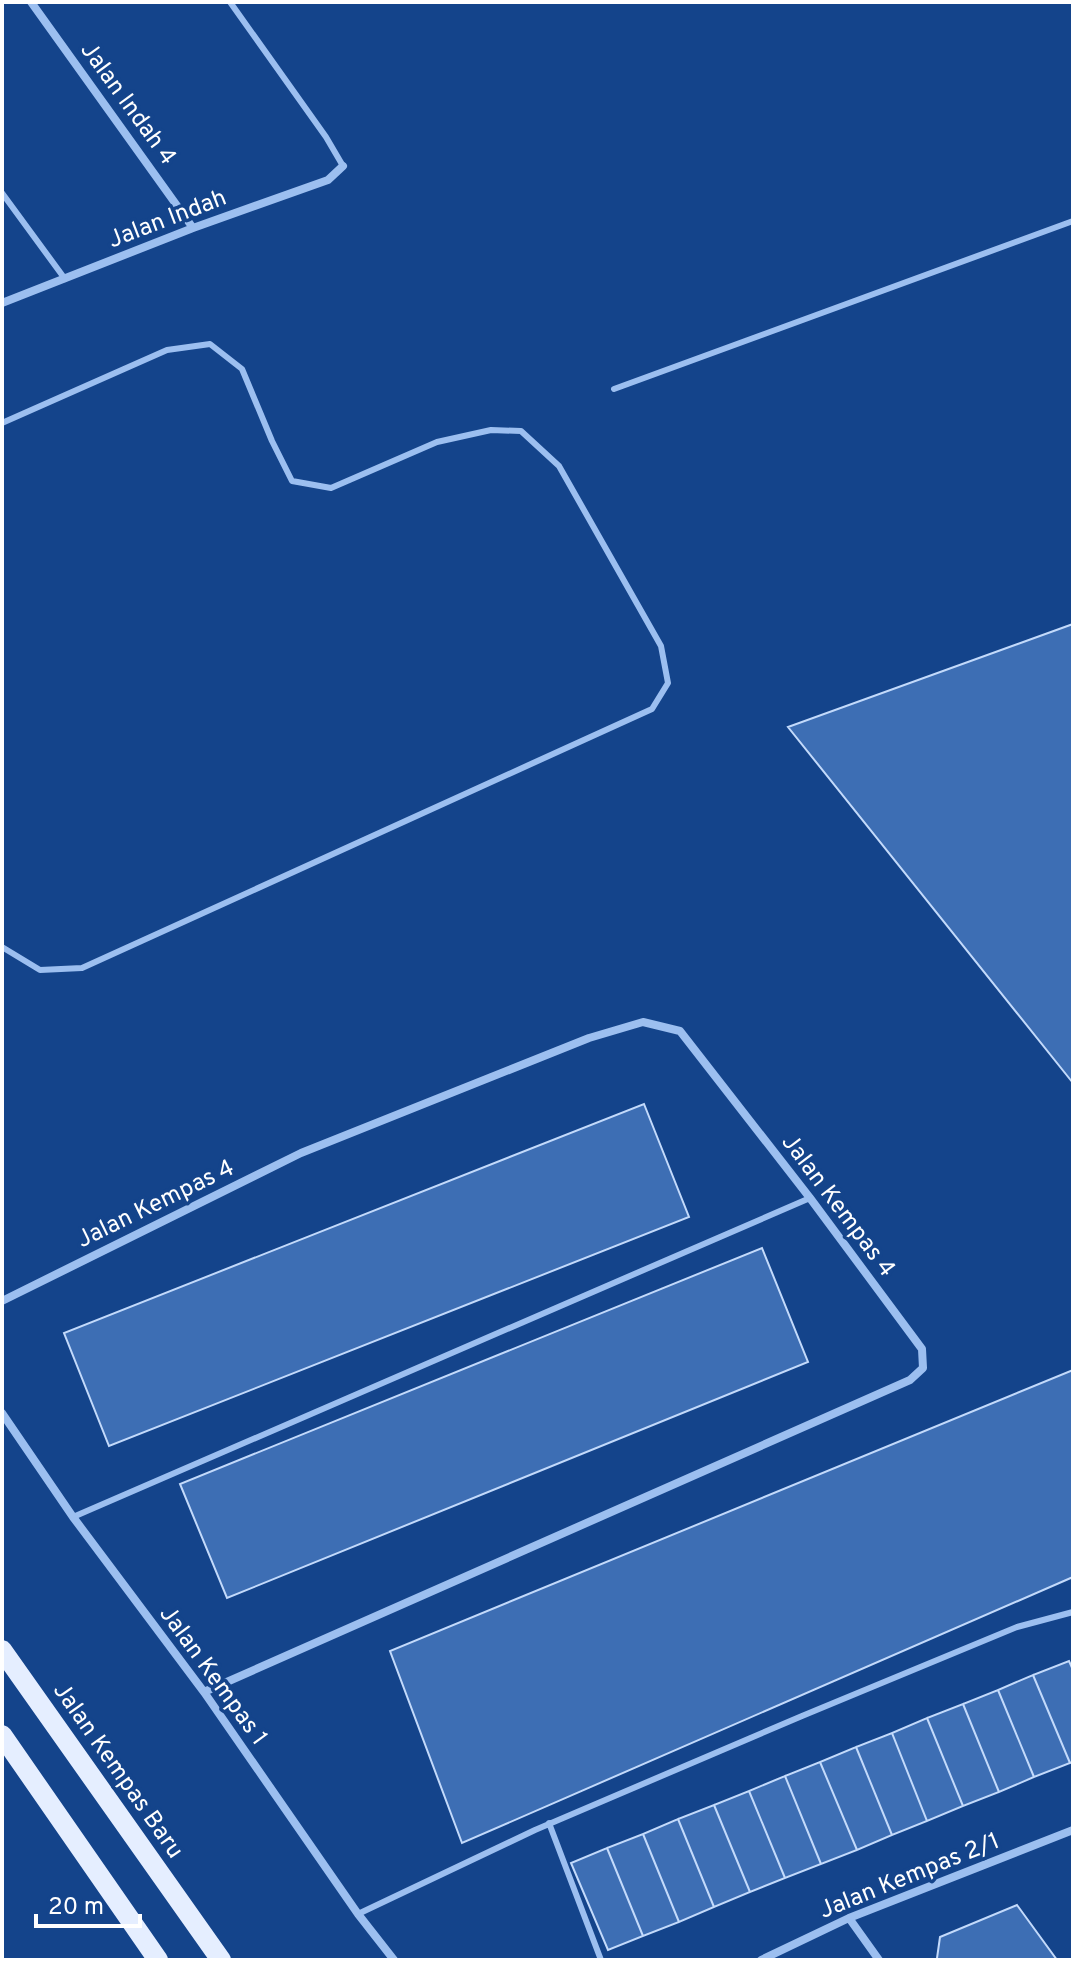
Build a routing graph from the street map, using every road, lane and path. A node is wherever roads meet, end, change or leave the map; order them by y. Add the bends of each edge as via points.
1 (31, 2) edge
2 (230, 2) edge
3 (343, 166) joint
4 (2, 193) edge
5 (1073, 221) edge
6 (193, 228) junction
7 (65, 279) junction
8 (2, 303) edge
9 (614, 389) dead end
10 (2, 423) edge
11 (2, 947) edge
12 (810, 1198) junction
13 (2, 1301) edge
14 (2, 1413) edge
15 (73, 1517) junction
16 (1073, 1612) edge
17 (2, 1650) edge
18 (204, 1692) junction
19 (2, 1735) edge
20 (549, 1823) junction
21 (1073, 1830) edge
22 (358, 1914) junction
23 (849, 1918) junction
24 (158, 1960) edge
25 (221, 1960) edge
26 (394, 1960) edge
27 (601, 1960) edge
28 (761, 1960) edge
29 (879, 1960) edge

1 - 6 street, Jalan Indah 4
2 - 3 lane
3 - 6 street, Jalan Indah via 328,180
4 - 7 lane
5 - 9 lane
6 - 7 street, Jalan Indah
7 - 8 street, Jalan Indah
10 - 11 lane via 167,350 210,344 242,369 292,481 331,488 437,442 491,430 521,431 559,466 661,646 668,683 652,709 82,968 40,970
12 - 13 street, Jalan Kempas 4 via 680,1031 643,1022 589,1038 301,1153
12 - 15 lane
12 - 18 street, Jalan Kempas 4 via 922,1349 923,1368 910,1380
14 - 15 street, Jalan Kempas 1
15 - 18 street, Jalan Kempas 1
16 - 20 lane via 1017,1627
17 - 25 main road, Jalan Kempas Baru
18 - 22 street, Jalan Kempas 1
19 - 24 main road
20 - 22 lane
20 - 27 lane
21 - 23 street, Jalan Kempas 2/1
22 - 26 street, Jalan Kempas 1
23 - 28 street, Jalan Kempas 2/1
23 - 29 street

